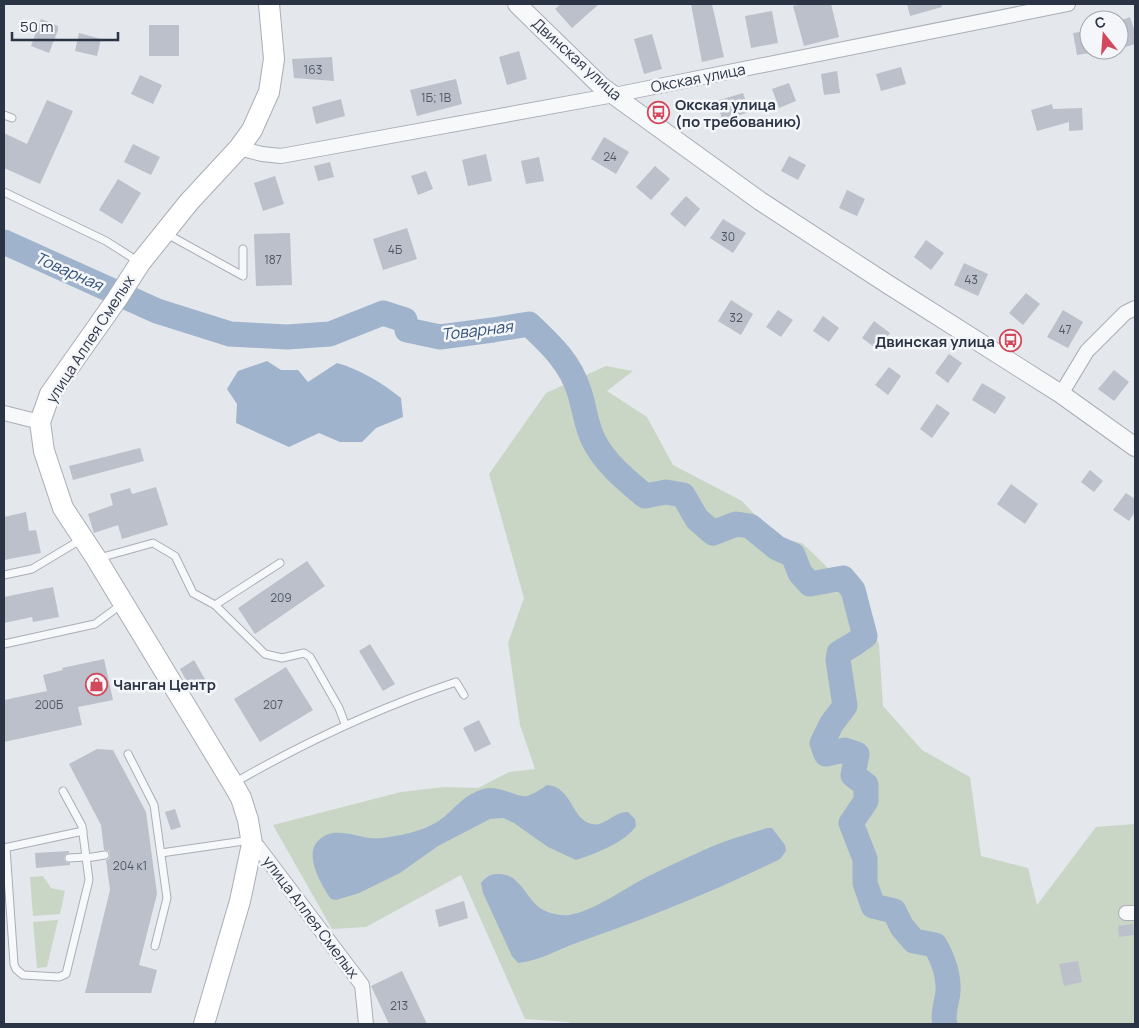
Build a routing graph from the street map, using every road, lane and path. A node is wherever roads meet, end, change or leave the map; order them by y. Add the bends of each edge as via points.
1 (269, 4) edge
2 (517, 4) edge
3 (1068, 4) edge
4 (614, 95) junction
5 (4, 115) edge
6 (12, 118) dead end
7 (239, 148) junction
8 (4, 192) edge
9 (164, 233) junction
10 (243, 249) dead end
11 (140, 263) junction
12 (1135, 308) edge
13 (1061, 394) junction
14 (4, 413) edge
15 (40, 422) junction
16 (1135, 447) edge
17 (82, 538) junction
18 (96, 558) junction
19 (280, 563) dead end
20 (4, 575) edge
21 (123, 603) junction
22 (215, 605) junction
23 (4, 644) edge
24 (464, 695) dead end
25 (345, 724) junction
26 (128, 754) dead end
27 (233, 784) junction
28 (63, 791) dead end
29 (82, 831) junction
30 (252, 842) junction
31 (5, 848) edge
32 (151, 849) dead end
33 (161, 850) junction
34 (105, 856) dead end
35 (69, 858) dead end
36 (86, 858) junction
37 (155, 946) dead end
38 (204, 1024) edge
39 (366, 1024) edge

1 - 7 main road, улица Аллея Смелых via 274,59 269,92 252,130
2 - 4 street, Двинская улица
3 - 4 street, Окская улица
4 - 7 street, Окская улица via 281,156
4 - 13 street, Двинская улица via 760,201
5 - 6 lane
7 - 9 main road, улица Аллея Смелых
8 - 11 lane via 106,240
9 - 10 lane via 243,276
9 - 11 main road, улица Аллея Смелых
11 - 15 main road, улица Аллея Смелых via 50,394
12 - 13 street via 1125,313 1087,351
13 - 16 street, Двинская улица
14 - 15 street
15 - 17 main road, улица Аллея Смелых via 44,451 63,508
17 - 18 main road, улица Аллея Смелых
17 - 20 lane via 32,569
18 - 21 main road, улица Аллея Смелых
18 - 22 lane via 153,543 175,556 193,593
19 - 22 lane
21 - 23 lane via 95,624
21 - 27 main road, улица Аллея Смелых
22 - 25 lane via 265,654 282,658 304,653 310,657
24 - 25 lane via 456,682
25 - 27 lane
26 - 33 lane via 154,805
27 - 30 main road, улица Аллея Смелых via 241,798
28 - 29 lane
29 - 31 lane
29 - 36 lane
30 - 33 lane
30 - 38 main road, улица Аллея Смелых via 240,900
30 - 39 street, улица Аллея Смелых via 362,985
31 - 36 lane via 14,964 23,975 59,977 66,974 89,880
32 - 33 lane
33 - 37 lane via 167,898
34 - 36 lane
35 - 36 lane

